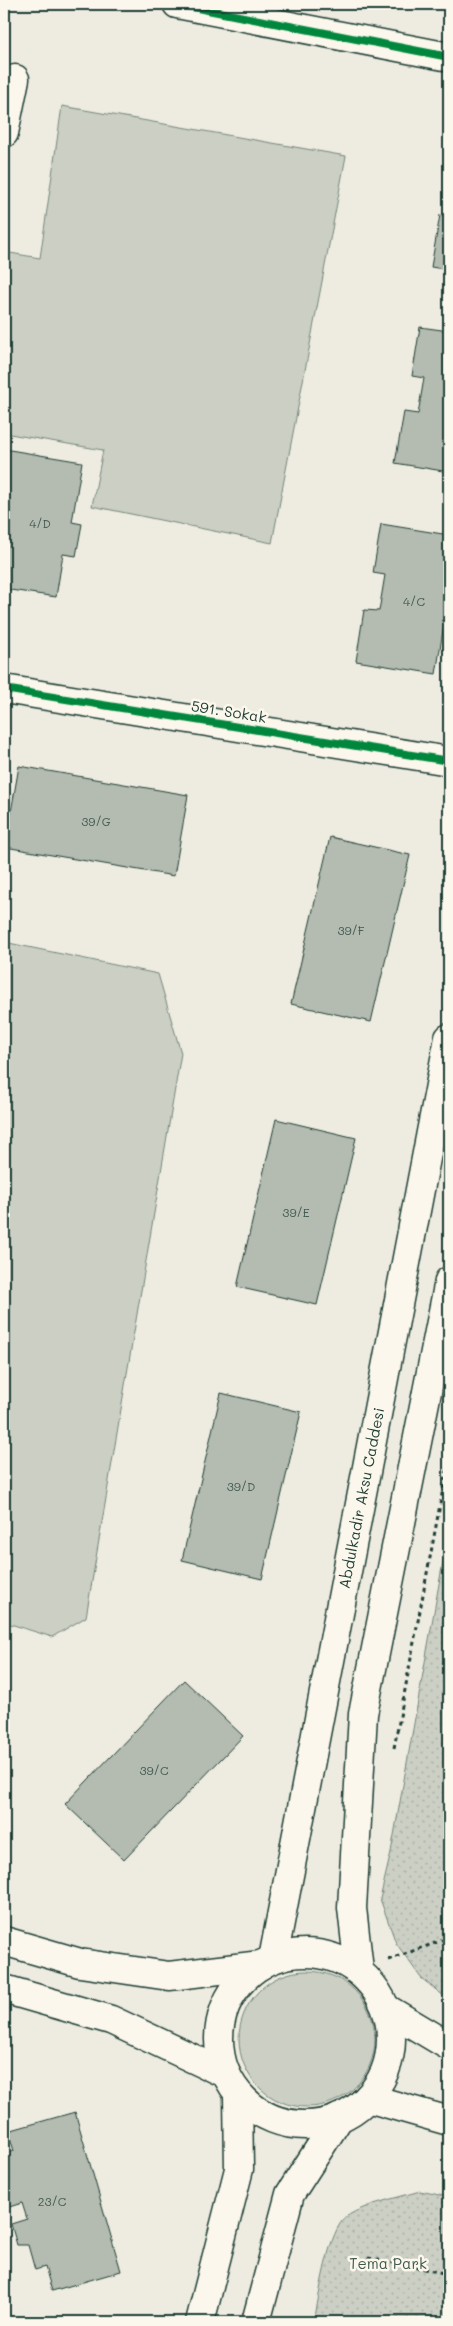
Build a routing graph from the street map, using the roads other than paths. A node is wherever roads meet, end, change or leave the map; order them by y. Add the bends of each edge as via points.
1 (177, 4) edge
2 (449, 57) edge
3 (15, 79) dead end
4 (4, 133) edge
5 (4, 689) edge
6 (449, 761) edge
7 (449, 1038) edge
8 (449, 1282) edge
9 (4, 1941) edge
10 (267, 1962) junction
11 (359, 1970) junction
12 (4, 1989) edge
13 (387, 2009) junction
14 (449, 2046) edge
15 (232, 2084) junction
16 (368, 2098) junction
17 (339, 2118) junction
18 (449, 2121) edge
19 (200, 2322) edge
20 (256, 2322) edge

1 - 2 main road
3 - 4 main road
5 - 6 main road, 591. Sokak
7 - 10 main road, Abdulkadir Aksu Caddesi
8 - 11 main road via 363,1714 352,1908
9 - 10 main road via 80,1963 169,1976
10 - 11 main road via 302,1953 332,1957
10 - 15 main road via 241,1981 227,2002 220,2026 220,2051
11 - 13 main road
12 - 15 main road via 110,2020
13 - 14 main road
13 - 16 main road via 392,2040 386,2072
15 - 17 main road via 259,2112 284,2122 312,2125
15 - 19 main road via 239,2169
16 - 17 main road
16 - 18 main road
17 - 20 main road via 290,2194

